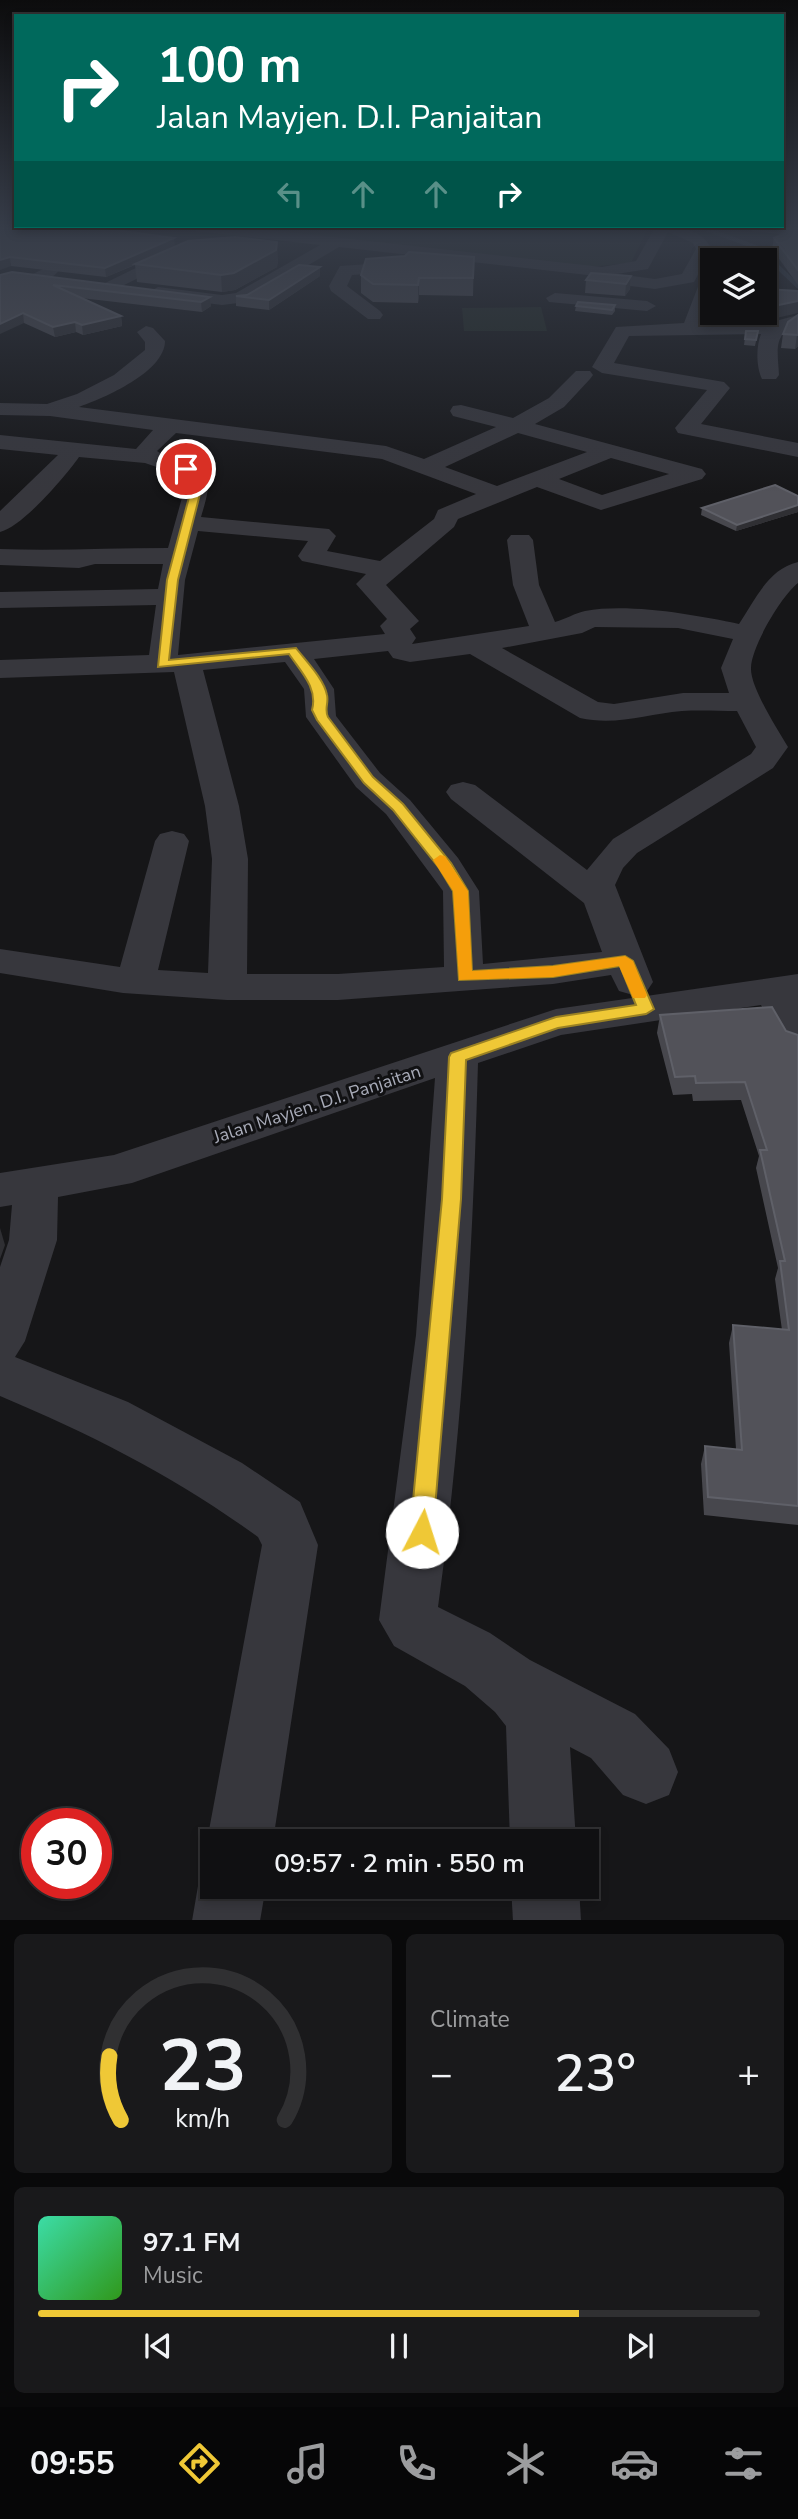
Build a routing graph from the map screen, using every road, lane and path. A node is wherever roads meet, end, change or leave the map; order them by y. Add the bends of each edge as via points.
1 (684, 315) edge
2 (690, 315) edge
3 (798, 319) edge
4 (774, 328) junction
5 (146, 332) dead end
6 (790, 370) dead end
7 (583, 375) dead end
8 (11, 409) edge
9 (50, 410) junction
10 (461, 411) dead end
11 (264, 419) dead end
12 (516, 425) junction
13 (171, 426) junction
14 (0, 427) edge
15 (248, 435) junction
16 (725, 438) junction
17 (0, 442) edge
18 (74, 449) junction
19 (611, 450) junction
20 (798, 450) edge
21 (149, 457) junction
22 (428, 466) junction
23 (672, 467) junction
24 (537, 479) junction
25 (495, 493) junction
26 (188, 523) junction
27 (0, 525) edge
28 (520, 540) dead end
29 (179, 556) junction
30 (0, 557) edge
31 (385, 570) junction
32 (791, 583) edge
33 (170, 597) junction
34 (0, 600) edge
35 (545, 632) junction
36 (749, 634) junction
37 (396, 642) junction
38 (475, 645) junction
39 (292, 650) junction
40 (175, 663) junction
41 (0, 669) edge
42 (747, 702) junction
43 (798, 757) edge
44 (762, 761) junction
45 (463, 792) dead end
46 (172, 841) dead end
47 (601, 898) junction
48 (0, 961) edge
49 (625, 961) junction
50 (464, 976) junction
51 (136, 981) junction
52 (226, 987) junction
53 (785, 989) edge
54 (646, 1009) junction
55 (798, 1038) edge
56 (457, 1057) junction
57 (18, 1187) edge
58 (0, 1341) edge
59 (0, 1373) edge
60 (512, 1684) junction
61 (646, 1772) dead end
62 (242, 1829) edge
63 (542, 1829) edge
64 (230, 1899) edge
65 (546, 1899) edge
66 (226, 1920) edge
67 (547, 1920) edge

1 - 16 street via 623,331 602,367 718,386 686,428
2 - 4 street
3 - 4 street
4 - 6 street via 766,350 769,371
5 - 9 street via 155,341 155,351 131,376 89,398
7 - 12 street via 554,404
8 - 9 street
8 - 14 street
9 - 13 street
10 - 12 street
11 - 15 street
12 - 19 street
12 - 22 street
13 - 15 street
13 - 21 street via 149,444 145,453
15 - 22 street via 386,453
16 - 20 street
16 - 23 street
17 - 18 street
18 - 21 street
18 - 27 street via 60,470
19 - 23 street
19 - 24 street
21 - 26 street via 194,472 197,486
22 - 25 street
23 - 24 street via 694,475 601,503
24 - 25 street
25 - 31 street via 447,515
26 - 29 street
26 - 31 street via 320,534 323,536 311,556
28 - 35 street via 526,585
29 - 30 street
29 - 33 street
31 - 37 street via 386,574 369,584 405,620 394,626 402,638
32 - 36 street
33 - 34 street
33 - 40 street
35 - 36 street via 584,625 587,619 604,619 678,620
35 - 38 street
36 - 42 street via 736,668
37 - 38 street via 407,653
37 - 39 street
38 - 42 street via 591,711 614,713 683,702
39 - 40 street
39 - 50 street via 318,688 321,718 368,780 398,807 446,866 461,891
40 - 41 street
40 - 52 street via 222,806 230,859
42 - 44 street via 772,747
43 - 44 street
44 - 47 street via 625,846 607,864 597,885
45 - 47 street
46 - 51 street
47 - 49 street via 607,924
48 - 51 street
49 - 50 street via 553,972
49 - 54 street
50 - 52 street via 338,987
51 - 52 street
53 - 54 street, Jalan Mayjen. D.I. Panjaitan
53 - 55 street
54 - 56 street, Jalan Mayjen. D.I. Panjaitan via 556,1022
56 - 57 street, Jalan Mayjen. D.I. Panjaitan via 116,1171
56 - 60 street via 452,1199 422,1532 409,1620
57 - 58 street via 33,1240
59 - 62 street via 148,1437 281,1520 290,1545 288,1569
60 - 61 street via 613,1736
60 - 63 street via 537,1723
64 - 66 street
65 - 67 street

